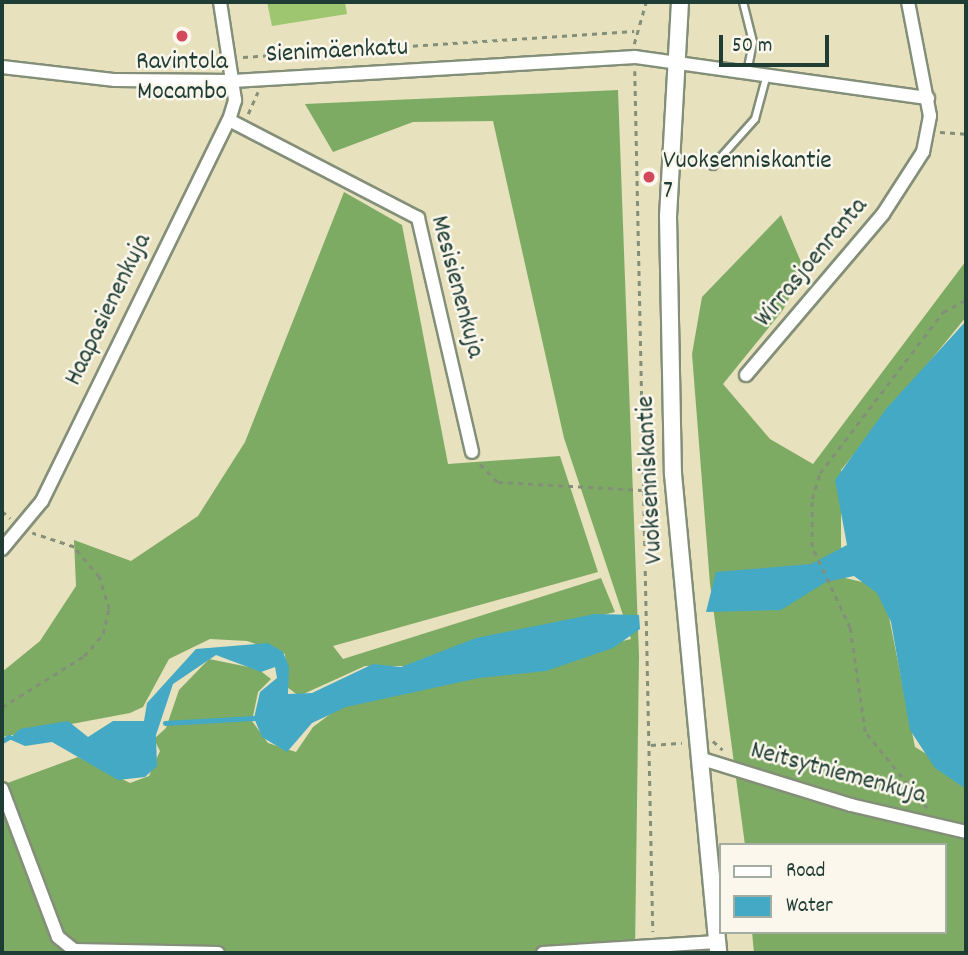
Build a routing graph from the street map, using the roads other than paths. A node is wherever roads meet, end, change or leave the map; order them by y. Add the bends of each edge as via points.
1 (220, 2) edge
2 (680, 2) edge
3 (743, 2) edge
4 (908, 2) edge
5 (674, 65) junction
6 (2, 67) edge
7 (747, 76) junction
8 (766, 78) junction
9 (233, 81) junction
10 (928, 98) junction
11 (229, 120) junction
12 (713, 166) dead end
13 (746, 375) dead end
14 (472, 452) road end
15 (2, 549) edge
16 (699, 758) junction
17 (2, 789) edge
18 (966, 832) edge
19 (717, 948) edge
20 (218, 953) edge
21 (543, 953) edge

1 - 9 street, Haapasienenkuja
2 - 5 street, Vuoksenniskantie
3 - 7 lane via 753,41
4 - 10 street
5 - 7 street, Sienimäenkatu
5 - 9 street, Sienimäenkatu via 635,57
5 - 16 street, Vuoksenniskantie via 668,341 683,611
6 - 9 street, Sienimäenkatu via 115,80
7 - 8 street, Sienimäenkatu
8 - 10 street, Sienimäenkatu
8 - 12 lane via 755,119
9 - 11 street, Haapasienenkuja
10 - 13 street, Wirrasjoenranta via 930,131 883,214
11 - 14 street, Mesisienenkuja via 418,218
11 - 15 street, Haapasienenkuja via 22,530
16 - 18 street, Neitsytniemenkuja
16 - 19 street, Vuoksenniskantie
17 - 20 street via 58,937 74,950
19 - 21 street via 653,946

